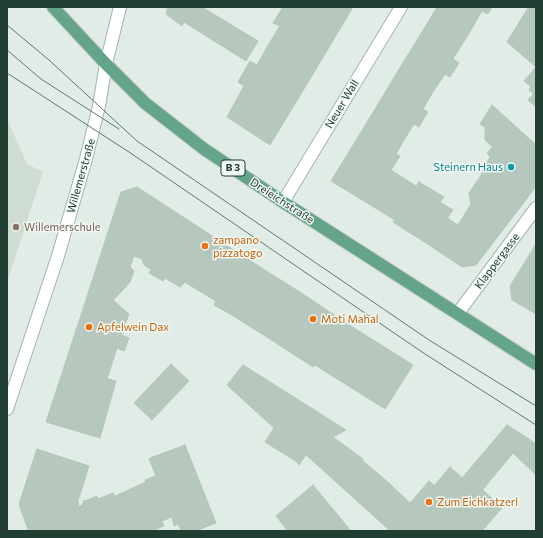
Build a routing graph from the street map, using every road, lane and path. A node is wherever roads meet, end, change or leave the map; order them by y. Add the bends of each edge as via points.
1 (53, 7) edge
2 (120, 7) edge
3 (401, 7) edge
4 (106, 64) junction
5 (283, 202) junction
6 (536, 208) edge
7 (458, 313) junction
8 (536, 364) edge
9 (7, 409) edge

1 - 4 main road, Dreieichstraße / B 3
2 - 4 street, Willemerstraße
3 - 5 street, Neuer Wall
4 - 5 main road, Dreieichstraße / B 3 via 170,123
4 - 9 street, Willemerstraße via 100,106 86,159 58,256
5 - 7 main road, Dreieichstraße / B 3
6 - 7 street, Klappergasse
7 - 8 main road, Dreieichstraße / B 3

